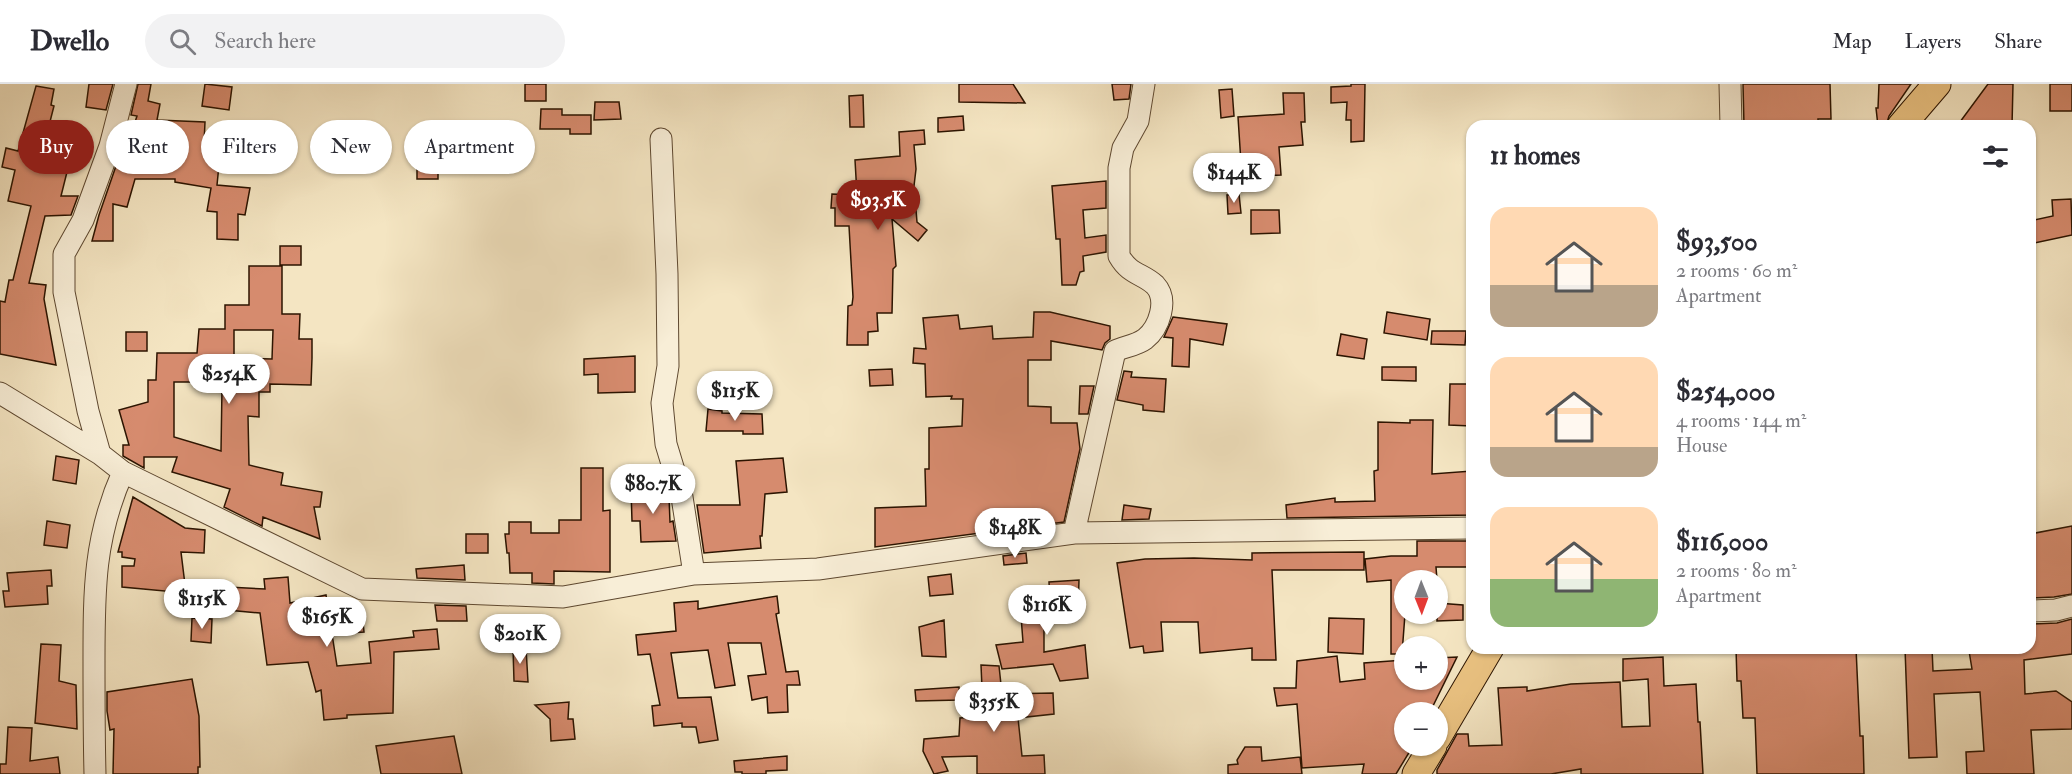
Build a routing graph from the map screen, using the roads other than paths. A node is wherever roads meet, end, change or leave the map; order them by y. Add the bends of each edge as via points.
1 (126, 84) edge
2 (1144, 84) edge
3 (1730, 84) edge
4 (1937, 84) edge
5 (1731, 120) edge
6 (1906, 120) edge
7 (660, 139) dead end
8 (0, 393) edge
9 (100, 454) junction
10 (123, 472) junction
11 (1466, 528) edge
12 (1074, 533) junction
13 (694, 574) junction
14 (2072, 606) edge
15 (2036, 611) edge
16 (1486, 654) edge
17 (1448, 719) edge
18 (1427, 756) edge
19 (95, 774) edge
20 (1416, 774) edge

1 - 9 street via 110,146 83,220 63,254 64,292
2 - 12 street via 1138,122 1124,148 1119,168 1119,256 1126,267 1154,285 1163,304 1154,329 1144,340 1115,351
3 - 5 street
4 - 6 main road
7 - 13 street via 668,366 662,403 666,444 682,497
8 - 9 street
9 - 10 street
10 - 13 street via 362,589 563,597
10 - 19 street via 103,526 96,561
11 - 12 street
12 - 13 street via 818,569
14 - 15 street
16 - 17 main road
18 - 20 main road

